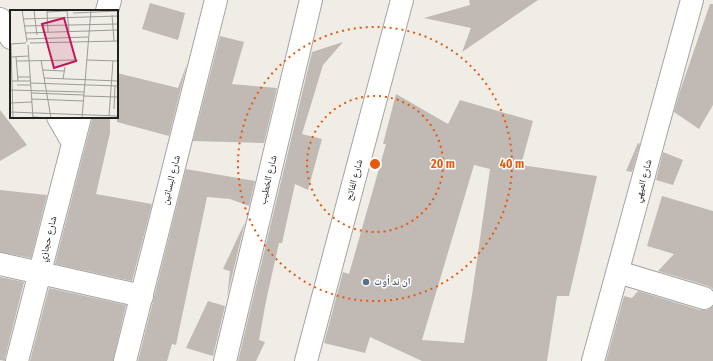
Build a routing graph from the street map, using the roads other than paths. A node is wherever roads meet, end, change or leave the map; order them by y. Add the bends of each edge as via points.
1 (110, 0) edge
2 (216, 0) edge
3 (311, 0) edge
4 (402, 0) edge
5 (692, 0) edge
6 (107, 10) edge
7 (0, 19) edge
8 (10, 36) edge
9 (59, 118) edge
10 (80, 118) edge
11 (73, 143) junction
12 (0, 264) edge
13 (618, 272) junction
14 (40, 273) junction
15 (142, 296) junction
16 (704, 298) dead end
17 (17, 361) edge
18 (125, 361) edge
19 (225, 361) edge
20 (306, 361) edge
21 (593, 361) edge

1 - 6 street
2 - 15 street, شارع البساتين
3 - 19 street, شارع الخطيب
4 - 20 street, شارع الفاتح
5 - 13 street, شارع الميهي
7 - 8 street
9 - 11 street
10 - 11 street, شارع حجازي
11 - 14 street, شارع حجازي
12 - 14 street
13 - 16 street
13 - 21 street, شارع الميهي
14 - 15 street
14 - 17 street, شارع حجازي
15 - 18 street, شارع البساتين

